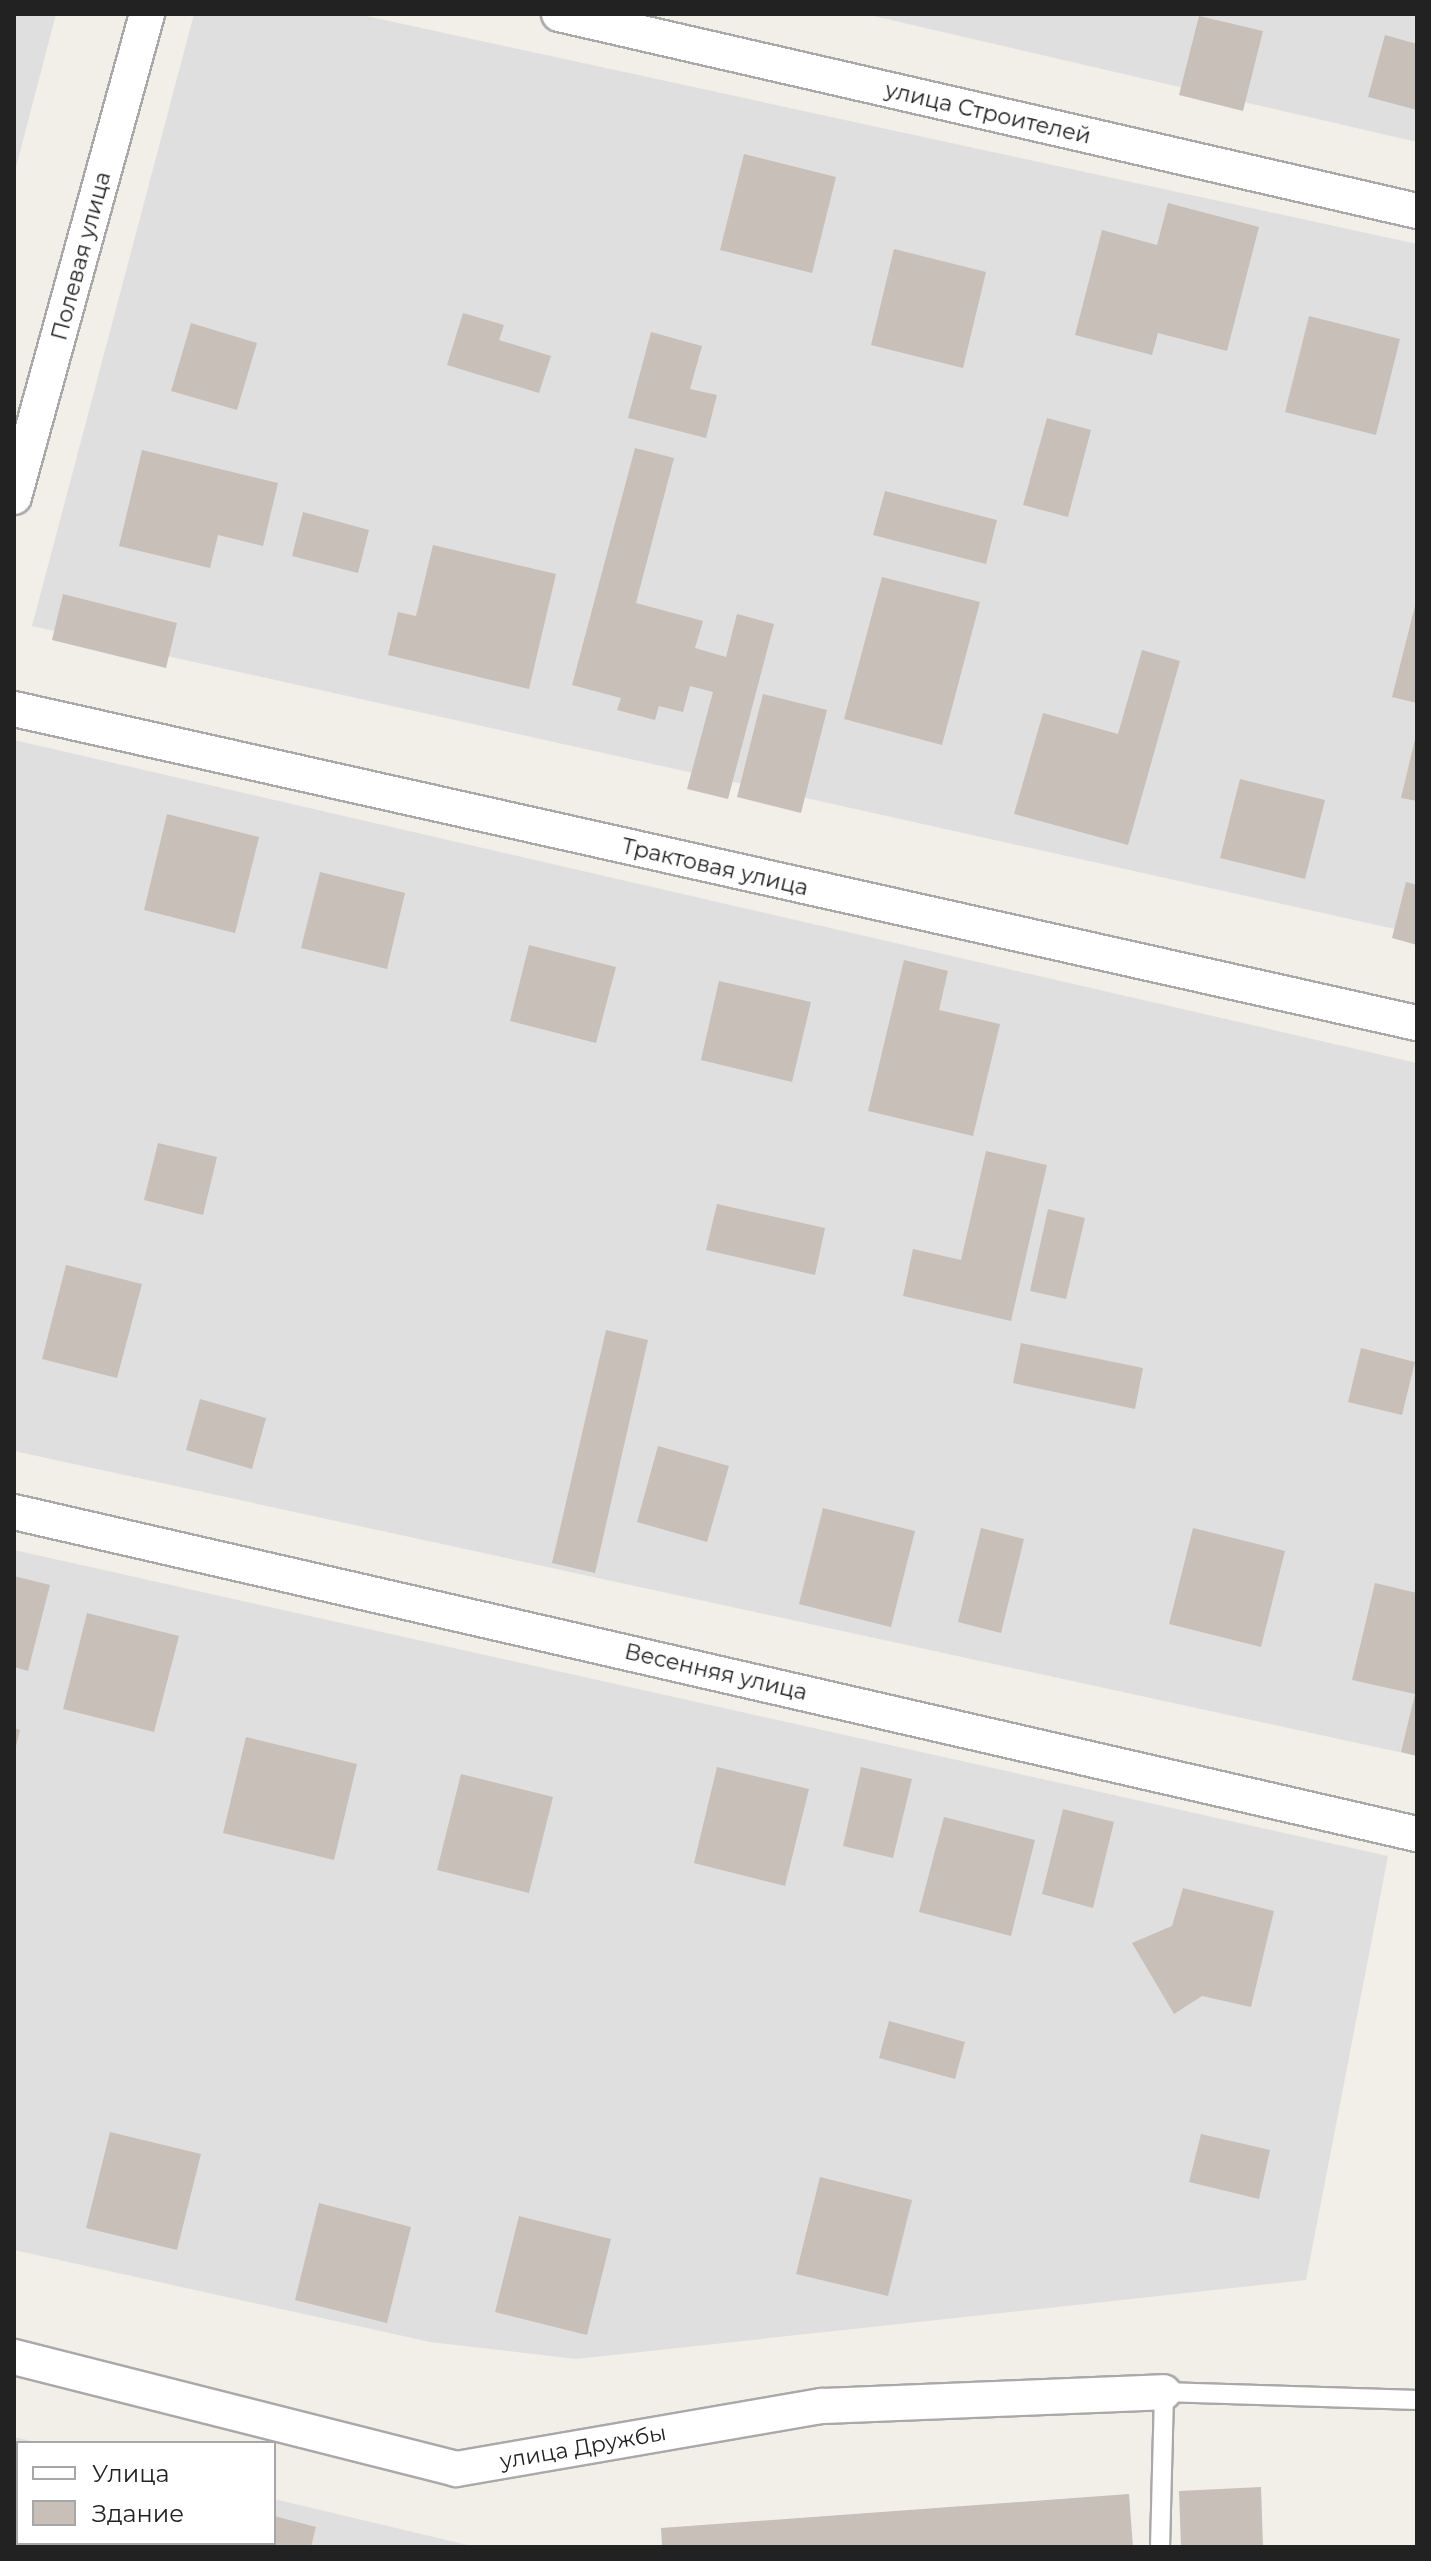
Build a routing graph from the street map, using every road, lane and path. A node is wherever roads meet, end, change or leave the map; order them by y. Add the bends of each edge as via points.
1 (147, 14) edge
2 (559, 14) edge
3 (1417, 211) edge
4 (14, 497) edge
5 (14, 709) edge
6 (1417, 1023) edge
7 (14, 1512) edge
8 (1417, 1834) edge
9 (14, 2357) edge
10 (1164, 2392) junction
11 (1417, 2400) edge
12 (1160, 2547) edge

1 - 4 street, Полевая улица
2 - 3 street, улица Строителей
5 - 6 street, Трактовая улица
7 - 8 street, Весенняя улица
9 - 10 street, улица Дружбы via 456,2469 822,2406
10 - 11 lane
10 - 12 lane

